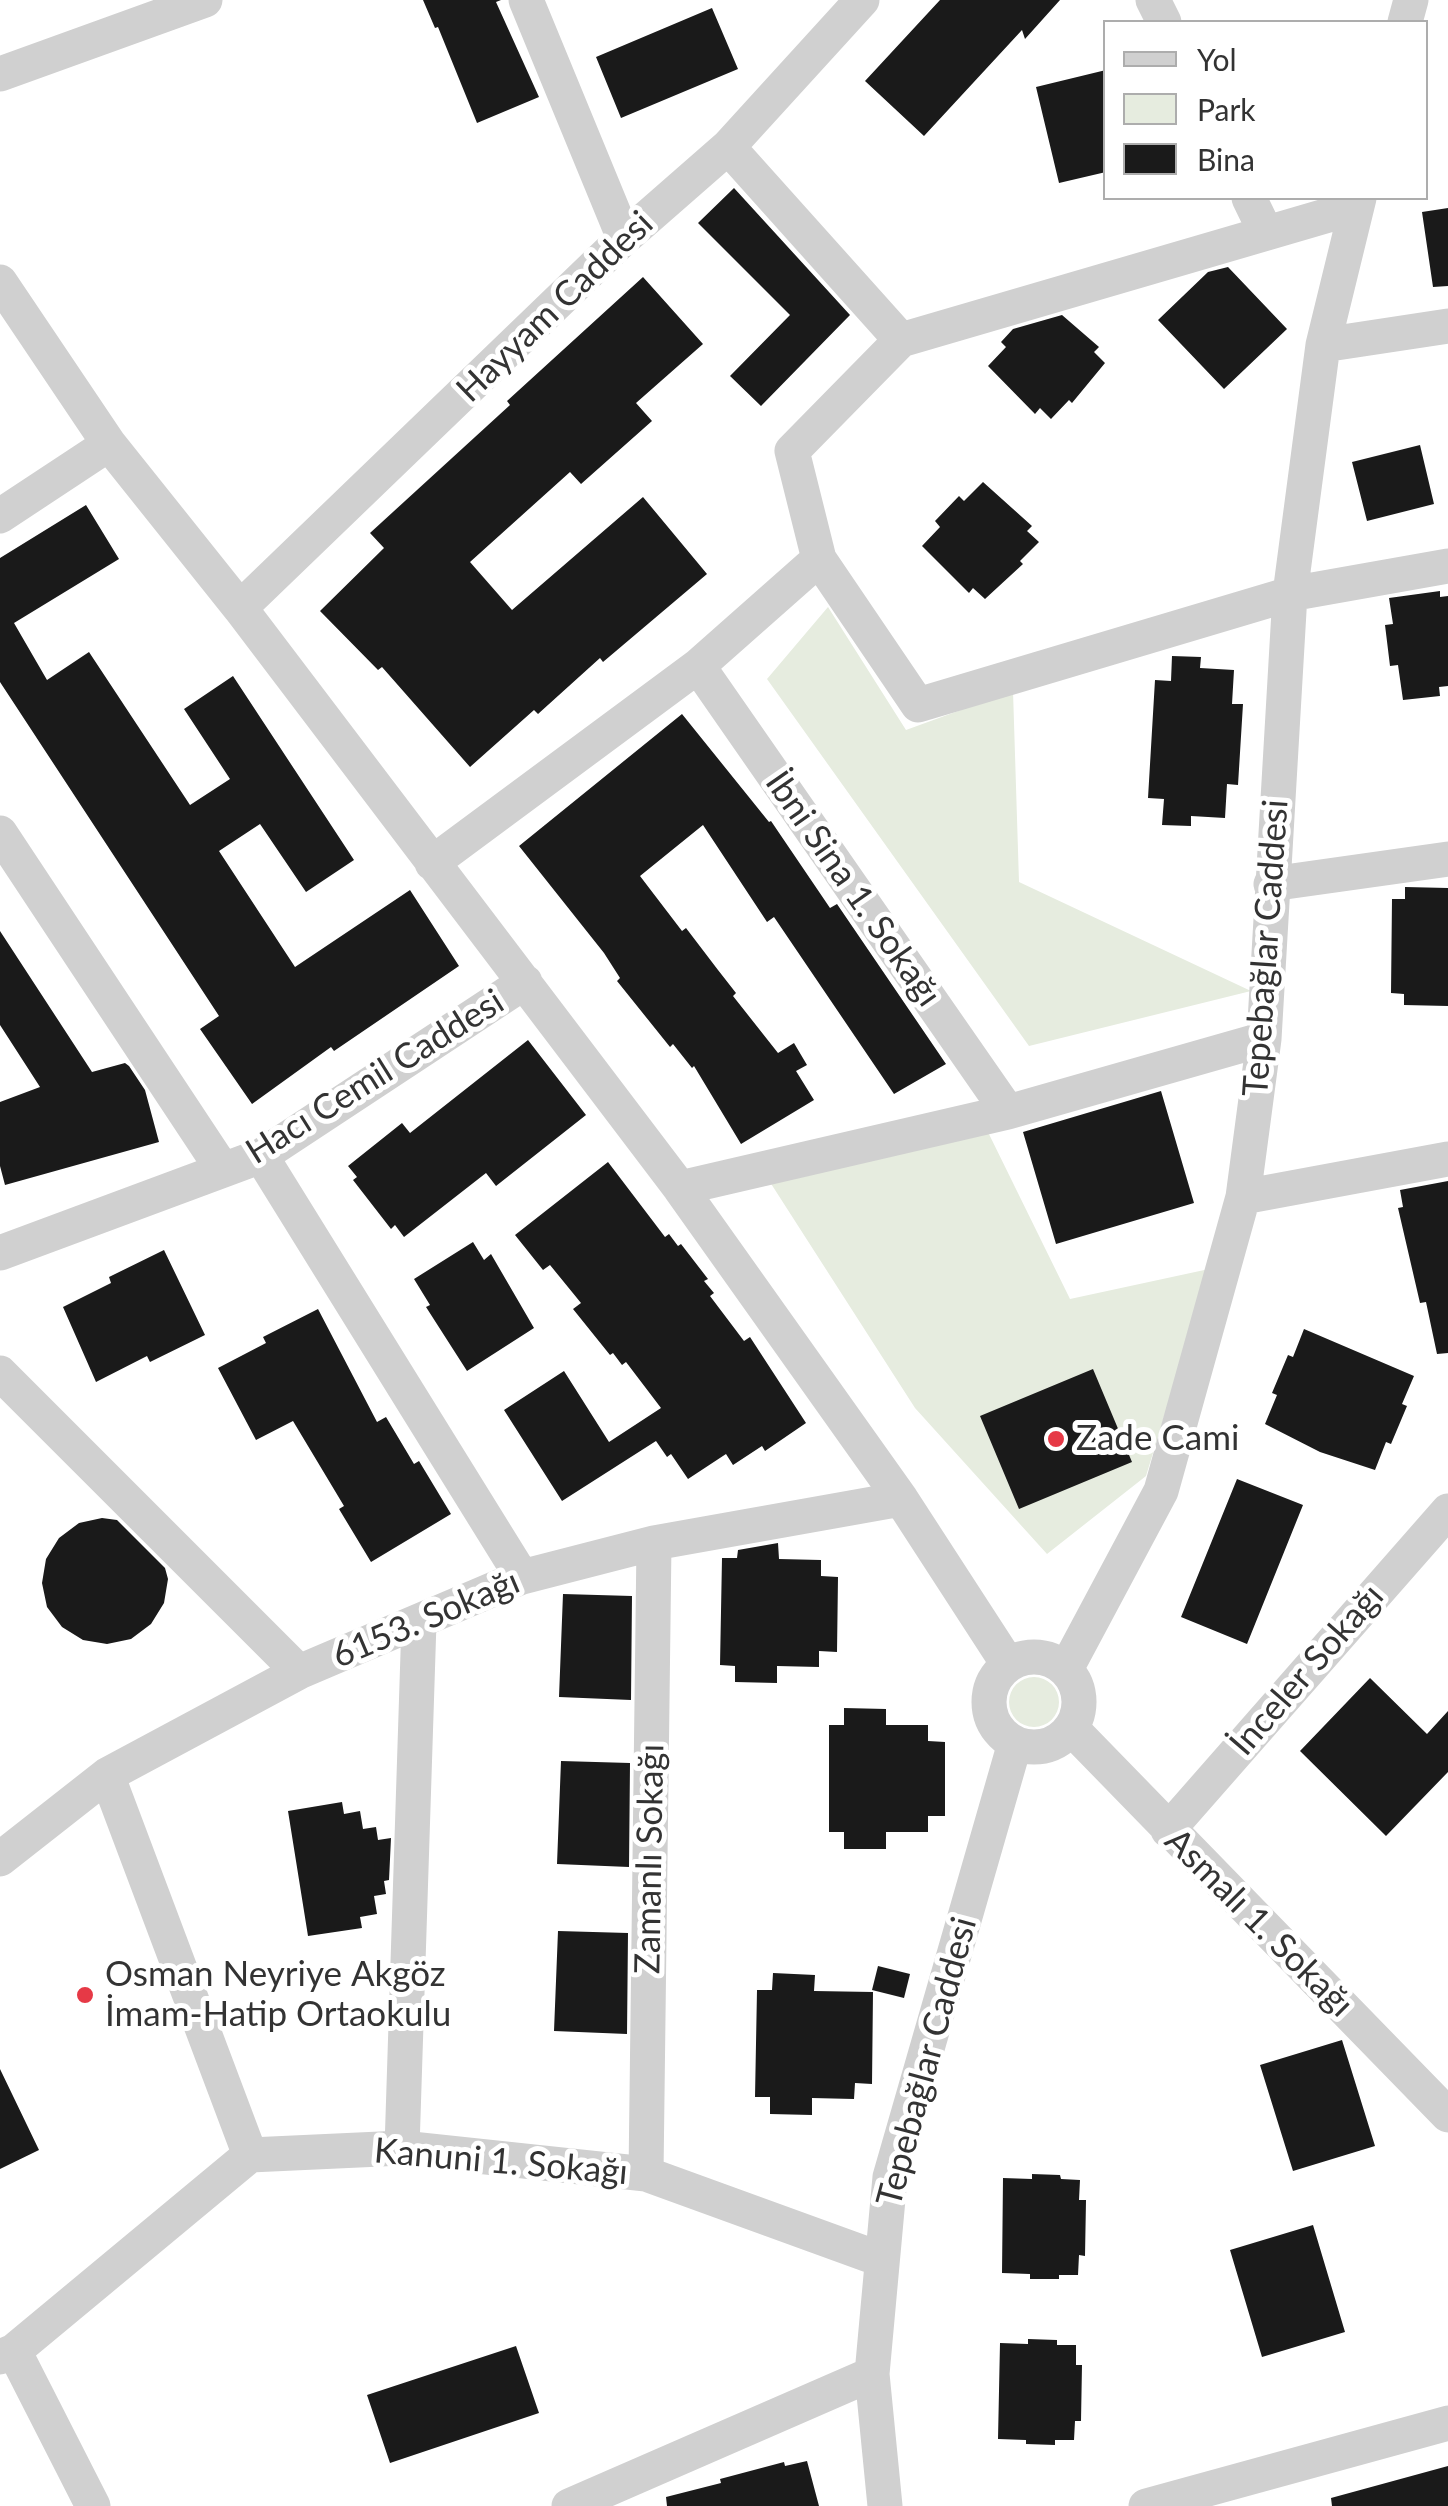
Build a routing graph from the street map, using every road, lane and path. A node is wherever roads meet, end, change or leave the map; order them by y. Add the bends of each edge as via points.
1 (205, 0) edge
2 (526, 0) edge
3 (862, 0) edge
4 (0, 74) edge
5 (728, 147) junction
6 (1249, 200) edge
7 (1358, 202) edge
8 (1266, 233) junction
9 (624, 238) junction
10 (0, 282) edge
11 (1448, 326) edge
12 (900, 340) junction
13 (1323, 345) junction
14 (109, 444) junction
15 (0, 516) edge
16 (820, 559) junction
17 (1448, 566) edge
18 (1290, 594) junction
19 (240, 608) junction
20 (698, 666) junction
21 (0, 832) edge
22 (1448, 859) edge
23 (432, 863) junction
24 (1272, 884) junction
25 (524, 982) junction
26 (1264, 1039) junction
27 (1008, 1112) junction
28 (261, 1156) junction
29 (1448, 1159) edge
30 (223, 1170) junction
31 (680, 1188) junction
32 (1243, 1197) junction
33 (0, 1253) edge
34 (0, 1373) edge
35 (901, 1499) junction
36 (1441, 1534) edge
37 (654, 1542) junction
38 (522, 1577) junction
39 (419, 1622) junction
40 (1008, 1664) junction
41 (1066, 1670) junction
42 (299, 1672) junction
43 (1072, 1728) junction
44 (1015, 1743) junction
45 (108, 1775) junction
46 (1168, 1830) junction
47 (0, 1859) edge
48 (1446, 2111) edge
49 (402, 2148) junction
50 (250, 2155) junction
51 (646, 2174) junction
52 (880, 2259) junction
53 (7, 2354) edge
54 (872, 2374) junction
55 (1448, 2423) edge
56 (94, 2506) edge
57 (569, 2506) edge
58 (884, 2506) edge
59 (1146, 2506) edge

1 - 4 street
2 - 9 street
3 - 5 street, Hayyam Caddesi
5 - 9 street, Hayyam Caddesi
5 - 12 street
6 - 8 street
7 - 8 street
7 - 13 street, Tepebağlar Caddesi
8 - 12 street
9 - 19 street, Hayyam Caddesi
10 - 14 street
11 - 13 street
12 - 16 street via 792,452
13 - 18 street, Tepebağlar Caddesi
14 - 15 street
14 - 19 street
16 - 18 street via 918,705
16 - 20 street
17 - 18 street
18 - 24 street, Tepebağlar Caddesi
19 - 23 street
20 - 23 street
20 - 27 street, İbni Sina 1. Sokağı
21 - 30 street
22 - 24 street
23 - 25 street
24 - 26 street, Tepebağlar Caddesi
25 - 28 street, Hacı Cemil Caddesi
25 - 31 street
26 - 27 street
26 - 32 street, Tepebağlar Caddesi
27 - 31 street
28 - 30 street, Hacı Cemil Caddesi
28 - 38 street
29 - 32 street
30 - 33 street, Hacı Cemil Caddesi
31 - 35 street
32 - 41 street, Tepebağlar Caddesi via 1161,1491
34 - 42 street
35 - 37 street, 6153. Sokağı
35 - 40 street
36 - 46 street, İnceler Sokağı
37 - 38 street, 6153. Sokağı
37 - 51 street, Zamanlı Sokağı
38 - 39 street, 6153. Sokağı
39 - 42 street, 6153. Sokağı
39 - 49 street
40 - 41 street via 1038,1656
40 - 44 street via 990,1690 989,1706 1002,1734
41 - 43 street via 1080,1698
42 - 45 street, 6153. Sokağı
43 - 44 street via 1046,1746
43 - 46 street, Asmalı 1. Sokağı
44 - 52 street, Tepebağlar Caddesi via 890,2177
45 - 47 street, 6153. Sokağı
45 - 50 street
46 - 48 street, Asmalı 1. Sokağı
49 - 50 street, Kanuni 1. Sokağı
49 - 51 street, Kanuni 1. Sokağı
50 - 53 street
51 - 52 street, Kanuni 1. Sokağı
52 - 54 street, Tepebağlar Caddesi
53 - 56 street
54 - 57 street
54 - 58 street, Tepebağlar Caddesi
55 - 59 street

